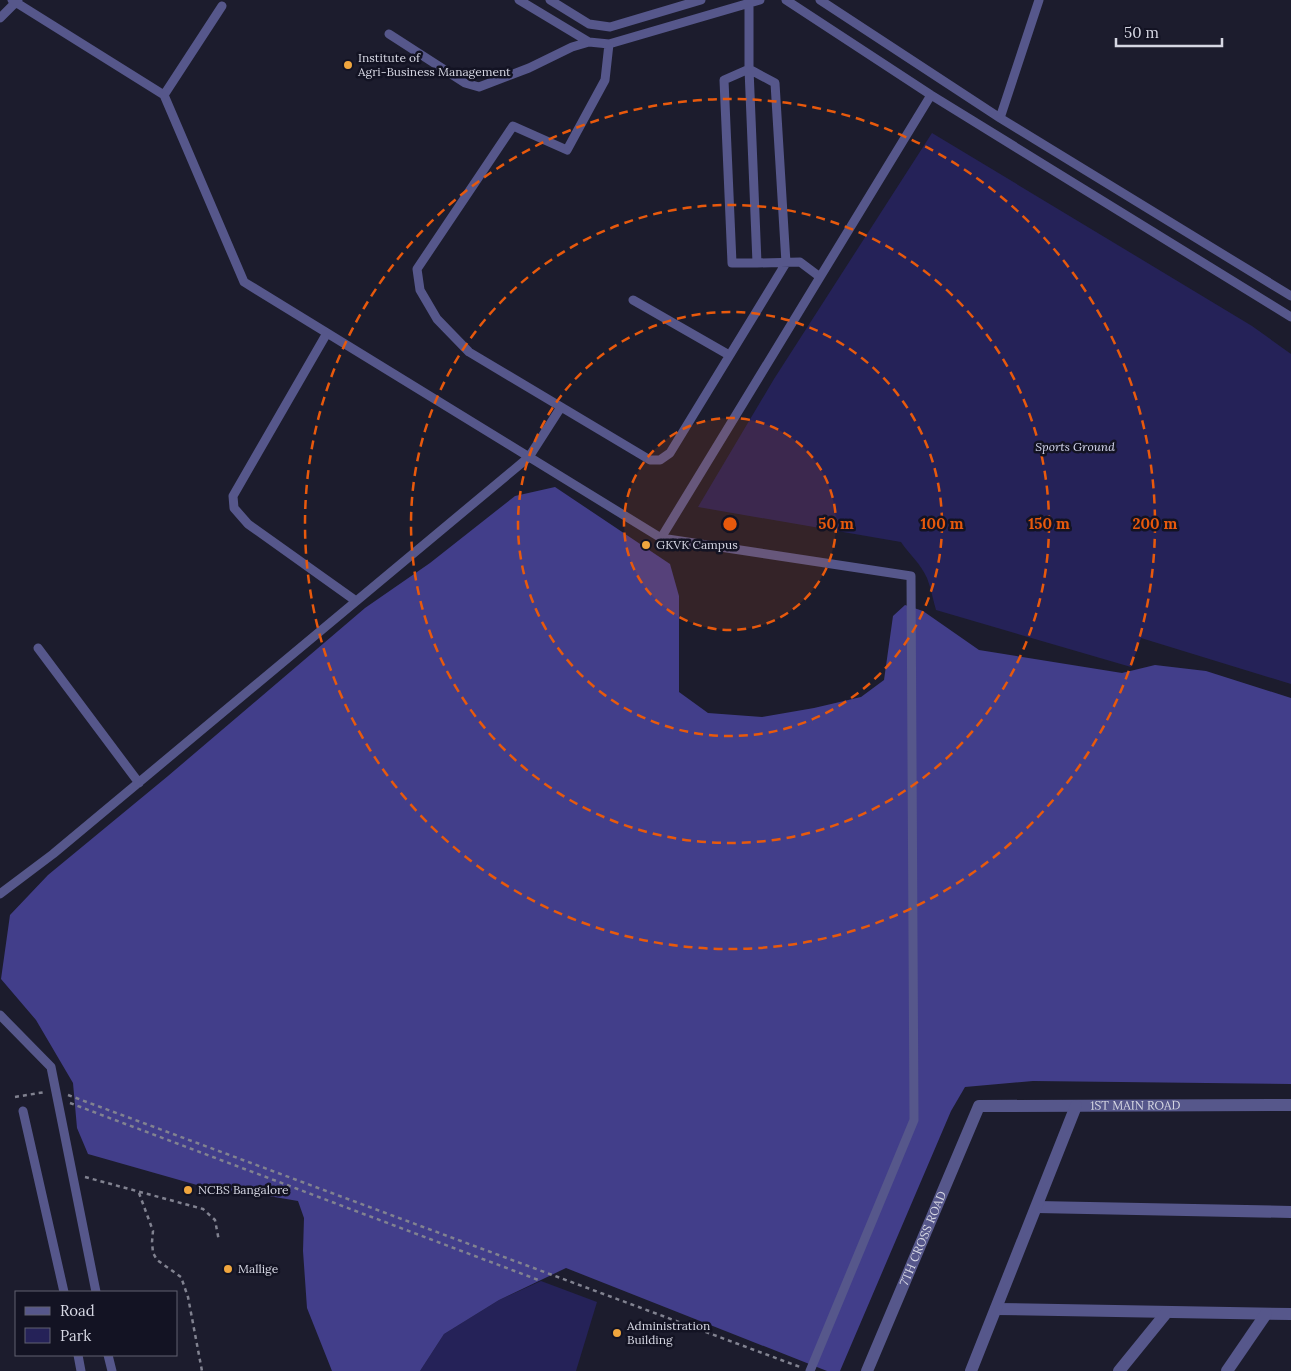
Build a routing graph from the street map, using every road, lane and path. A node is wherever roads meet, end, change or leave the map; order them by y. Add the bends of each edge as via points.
1 (519, 0) edge
2 (550, 0) edge
3 (701, 0) edge
4 (760, 0) edge
5 (786, 0) edge
6 (820, 0) edge
7 (1039, 0) edge
8 (15, 1) edge
9 (748, 3) junction
10 (222, 6) dead end
11 (0, 18) edge
12 (389, 34) dead end
13 (589, 42) junction
14 (609, 44) junction
15 (749, 69) junction
16 (164, 95) junction
17 (931, 95) junction
18 (1000, 118) junction
19 (757, 263) junction
20 (786, 263) junction
21 (820, 277) junction
22 (1291, 296) edge
23 (633, 300) dead end
24 (1291, 317) edge
25 (327, 333) junction
26 (729, 355) junction
27 (560, 407) junction
28 (528, 458) junction
29 (661, 538) junction
30 (356, 601) junction
31 (38, 648) dead end
32 (139, 782) junction
33 (0, 894) edge
34 (0, 1015) edge
35 (56, 1090) junction
36 (15, 1097) dead end
37 (68, 1103) dead end
38 (1291, 1105) edge
39 (979, 1106) joint
40 (1076, 1106) junction
41 (24, 1111) dead end
42 (71, 1173) junction
43 (139, 1193) junction
44 (1037, 1206) junction
45 (1291, 1212) edge
46 (219, 1241) dead end
47 (541, 1281) dead end
48 (64, 1291) edge
49 (96, 1291) edge
50 (996, 1310) junction
51 (1167, 1312) junction
52 (1266, 1314) junction
53 (1291, 1314) edge
54 (78, 1356) edge
55 (108, 1356) edge
56 (801, 1368) dead end
57 (81, 1371) edge
58 (112, 1371) edge
59 (202, 1371) edge
60 (810, 1371) edge
61 (867, 1371) edge
62 (971, 1371) edge
63 (1119, 1371) edge
64 (1227, 1371) edge

1 - 13 lane
2 - 3 lane via 589,24 610,27
4 - 9 lane
5 - 17 lane
6 - 18 lane
7 - 18 lane
8 - 11 lane
8 - 16 lane
9 - 14 lane
9 - 15 lane
10 - 16 lane
12 - 13 lane via 465,83 478,87
13 - 14 lane
14 - 27 lane via 606,80 567,150 513,126 418,269 420,290 437,319 469,352
15 - 19 lane
15 - 19 lane via 724,80 732,263
15 - 20 lane via 775,83
16 - 25 lane via 244,282
17 - 21 lane
17 - 24 lane
18 - 22 lane
19 - 20 lane
20 - 21 lane via 800,262
20 - 26 lane
21 - 29 lane
23 - 26 lane
25 - 28 lane
25 - 30 lane via 233,496 234,508 248,524
26 - 27 lane via 670,453 660,460 650,460
27 - 28 lane
28 - 29 lane
28 - 30 lane
29 - 60 lane via 911,576 914,1120
30 - 32 lane
31 - 32 lane
32 - 33 lane
34 - 35 lane via 51,1067
35 - 36 path
35 - 42 lane
35 - 56 path
37 - 47 path
38 - 40 street, 1ST MAIN ROAD
39 - 40 street, 1ST MAIN ROAD
39 - 61 street, 7TH CROSS ROAD
40 - 44 street
41 - 48 lane
42 - 43 path
42 - 49 lane
43 - 46 path via 203,1209 215,1220
43 - 59 path via 153,1231 153,1253 157,1260 181,1278 188,1297
44 - 45 street
44 - 50 street
50 - 51 street
50 - 62 street
51 - 52 street
51 - 63 street
52 - 53 street
52 - 64 street
54 - 57 lane
55 - 58 lane

